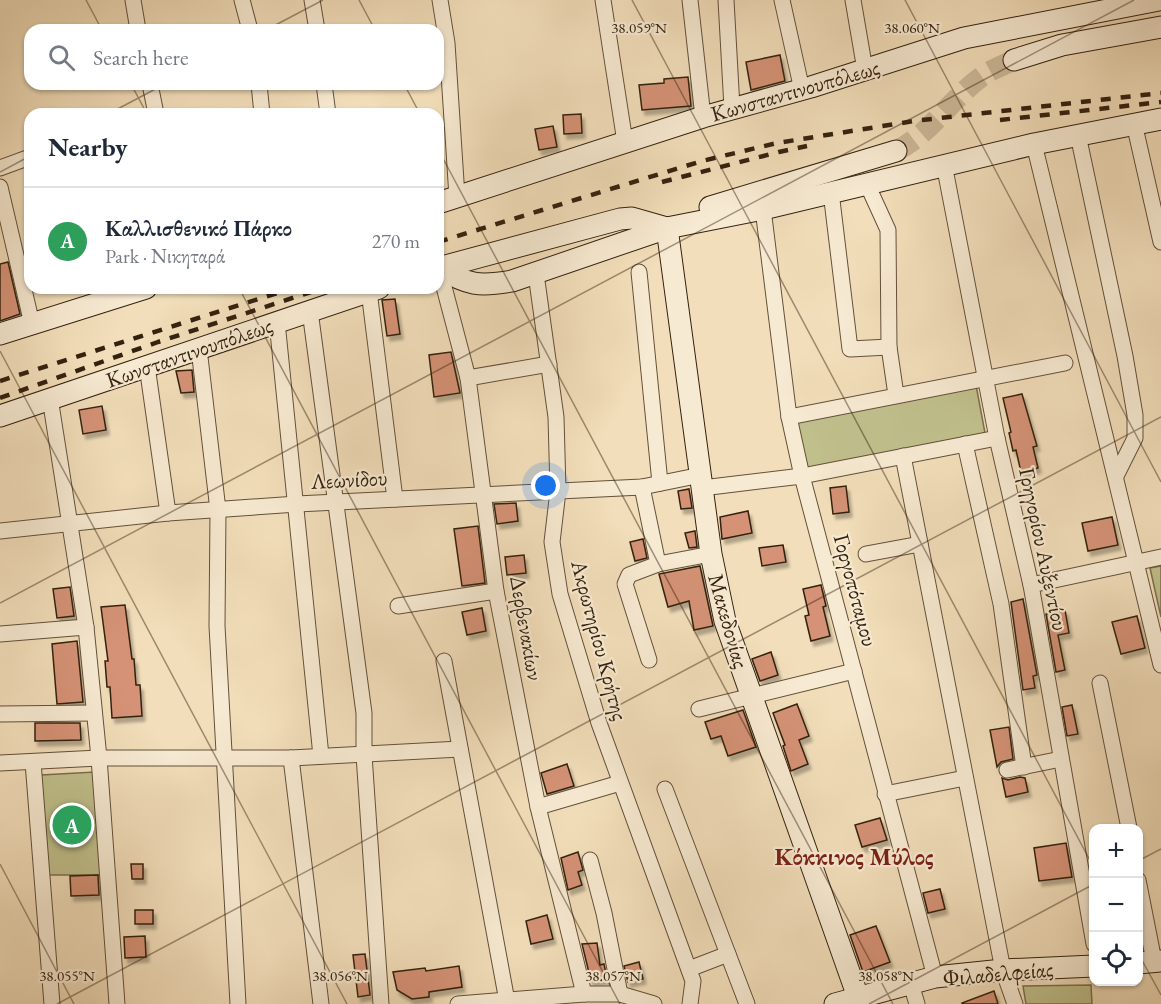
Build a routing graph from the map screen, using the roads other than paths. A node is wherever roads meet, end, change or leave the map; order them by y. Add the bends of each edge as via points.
1 (133, 0) edge
2 (242, 0) edge
3 (312, 0) edge
4 (440, 0) edge
5 (603, 0) edge
6 (690, 0) edge
7 (726, 0) edge
8 (782, 0) edge
9 (853, 0) edge
10 (1159, 0) edge
11 (137, 24) edge
12 (248, 24) edge
13 (316, 24) edge
14 (444, 24) edge
15 (444, 25) edge
16 (1161, 27) edge
17 (1014, 60) tunnel mouth
18 (866, 70) junction
19 (151, 90) edge
20 (260, 90) edge
21 (325, 90) edge
22 (802, 90) junction
23 (155, 108) edge
24 (261, 108) edge
25 (327, 108) edge
26 (732, 108) junction
27 (703, 117) junction
28 (1161, 119) edge
29 (1134, 123) junction
30 (1078, 135) junction
31 (625, 142) junction
32 (1034, 144) junction
33 (896, 151) tunnel mouth
34 (24, 160) edge
35 (944, 164) junction
36 (0, 168) edge
37 (867, 184) junction
38 (0, 187) edge
39 (831, 192) junction
40 (448, 200) edge
41 (763, 209) junction
42 (667, 228) junction
43 (570, 233) junction
44 (1161, 242) edge
45 (577, 260) junction
46 (444, 266) edge
47 (444, 271) edge
48 (639, 272) dead end
49 (536, 274) junction
50 (24, 290) edge
51 (444, 290) edge
52 (25, 294) edge
53 (127, 294) edge
54 (362, 294) edge
55 (374, 294) edge
56 (310, 311) junction
57 (277, 322) junction
58 (32, 324) junction
59 (0, 334) edge
60 (889, 347) junction
61 (199, 349) junction
62 (1065, 363) dead end
63 (549, 364) junction
64 (147, 366) junction
65 (987, 377) junction
66 (468, 378) junction
67 (896, 395) junction
68 (50, 398) junction
69 (0, 416) edge
70 (789, 417) junction
71 (997, 438) junction
72 (965, 444) junction
73 (903, 456) junction
74 (802, 476) junction
75 (1116, 476) junction
76 (701, 482) junction
77 (660, 483) junction
78 (642, 486) junction
79 (558, 491) junction
80 (484, 494) junction
81 (395, 499) junction
82 (335, 503) junction
83 (297, 504) junction
84 (218, 510) junction
85 (168, 513) junction
86 (70, 523) junction
87 (0, 531) edge
88 (920, 544) junction
89 (711, 554) junction
90 (866, 554) dead end
91 (1161, 557) edge
92 (1137, 563) junction
93 (658, 564) junction
94 (1030, 585) junction
95 (496, 591) junction
96 (398, 606) dead end
97 (86, 627) junction
98 (0, 634) edge
99 (649, 660) dead end
100 (444, 661) dead end
101 (1161, 665) edge
102 (854, 671) junction
103 (1100, 683) dead end
104 (751, 696) junction
105 (699, 709) dead end
106 (94, 713) junction
107 (0, 714) edge
108 (460, 749) junction
109 (364, 755) junction
110 (321, 756) junction
111 (99, 758) junction
112 (224, 758) junction
113 (291, 758) junction
114 (1061, 759) junction
115 (33, 762) junction
116 (0, 763) edge
117 (1024, 767) junction
118 (1007, 770) dead end
119 (965, 778) junction
120 (620, 783) junction
121 (665, 789) dead end
122 (885, 794) junction
123 (538, 807) junction
124 (1128, 824) edge
125 (590, 860) dead end
126 (1143, 912) edge
127 (1092, 932) edge
128 (728, 954) junction
129 (1151, 962) edge
130 (1089, 966) edge
131 (689, 969) junction
132 (1003, 970) junction
133 (935, 977) junction
134 (911, 984) junction
135 (584, 994) junction
136 (620, 994) junction
137 (858, 997) junction
138 (507, 1001) junction
139 (52, 1004) edge
140 (117, 1004) edge
141 (238, 1004) edge
142 (321, 1004) edge
143 (381, 1004) edge
144 (458, 1004) edge
145 (654, 1004) edge
146 (690, 1004) edge
147 (747, 1004) edge
148 (835, 1004) edge
149 (917, 1004) edge
150 (1016, 1004) edge

1 - 11 street
2 - 12 street
3 - 13 street
4 - 14 street
5 - 31 street
6 - 27 street
7 - 26 street
8 - 22 street
9 - 18 street
10 - 18 street, Κωνσταντινουπόλεως via 964,38
15 - 40 street
16 - 17 street via 1062,45
18 - 22 street, Κωνσταντινουπόλεως
19 - 23 street
20 - 24 street
21 - 25 street
22 - 26 street, Κωνσταντινουπόλεως
26 - 27 street, Κωνσταντινουπόλεως
27 - 31 street, Κωνσταντινουπόλεως
28 - 29 street
29 - 30 street
29 - 44 street
30 - 32 street
30 - 75 street via 1135,415 1135,438
31 - 40 street, Κωνσταντινουπόλεως
32 - 35 street
32 - 75 street
33 - 42 street via 694,212
34 - 36 street
35 - 37 street
35 - 65 street, Γρηγορίου Αυξεντίου
37 - 39 street
37 - 60 street via 888,230
38 - 50 street
39 - 41 street
39 - 60 street via 850,349
41 - 42 street
41 - 70 street, Γοργοπόταμου
42 - 43 street via 632,218
42 - 45 street
42 - 76 street, Μακεδονίας
43 - 45 street
43 - 46 street
45 - 49 street
47 - 49 street via 462,281 493,285
48 - 77 street
49 - 63 street, Ακρωτηρίου Κρήτης
51 - 66 street, Δερβενακίων
52 - 58 street
53 - 58 street
54 - 56 street, Κωνσταντινουπόλεως
55 - 81 street
56 - 57 street, Κωνσταντινουπόλεως
56 - 82 street
57 - 61 street, Κωνσταντινουπόλεως
57 - 83 street
58 - 59 street
60 - 67 street
61 - 64 street, Κωνσταντινουπόλεως
61 - 84 street
62 - 65 street
63 - 66 street
63 - 79 street, Ακρωτηρίου Κρήτης via 556,417
64 - 68 street, Κωνσταντινουπόλεως
64 - 85 street
65 - 67 street
65 - 71 street, Γρηγορίου Αυξεντίου
66 - 80 street, Δερβενακίων
67 - 70 street
68 - 69 street, Κωνσταντινουπόλεως
68 - 86 street
70 - 74 street, Γοργοπόταμου
71 - 72 street, Λεωνίδου
71 - 94 street, Γρηγορίου Αυξεντίου
72 - 73 street, Λεωνίδου
72 - 117 street via 1001,604
73 - 74 street, Λεωνίδου
73 - 88 street
74 - 76 street, Λεωνίδου
74 - 102 street, Γοργοπόταμου
75 - 92 street
76 - 77 street, Λεωνίδου
76 - 89 street, Μακεδονίας
77 - 78 street, Λεωνίδου
78 - 79 street, Λεωνίδου
78 - 93 street
79 - 80 street, Λεωνίδου
79 - 120 street, Ακρωτηρίου Κρήτης via 552,542 560,594
80 - 81 street, Λεωνίδου
80 - 95 street, Δερβενακίων
81 - 82 street, Λεωνίδου
82 - 83 street, Λεωνίδου
82 - 109 street via 364,713
83 - 84 street, Λεωνίδου
83 - 110 street
84 - 85 street, Λεωνίδου
84 - 112 street via 217,626
85 - 86 street, Λεωνίδου
86 - 87 street, Λεωνίδου
86 - 97 street
88 - 90 street
88 - 119 street
89 - 93 street
89 - 104 street, Μακεδονίας via 725,621
91 - 92 street
92 - 94 street
92 - 101 street
93 - 99 street via 629,575 626,584
94 - 114 street, Γρηγορίου Αυξεντίου
95 - 96 street
95 - 123 street, Δερβενακίων
97 - 98 street
97 - 106 street
100 - 108 street
102 - 104 street
102 - 122 street, Γοργοπόταμου
103 - 124 street
104 - 105 street
104 - 137 street, Μακεδονίας
106 - 107 street
106 - 111 street
108 - 109 street
108 - 138 street
109 - 110 street
109 - 143 street
110 - 113 street
111 - 112 street
111 - 115 street
111 - 140 street
112 - 113 street
112 - 141 street
113 - 142 street
114 - 117 street
114 - 127 street, Γρηγορίου Αυξεντίου
115 - 116 street
115 - 139 street
117 - 118 street
119 - 122 street
119 - 132 street
120 - 123 street
120 - 131 street, Ακρωτηρίου Κρήτης
121 - 128 street
122 - 133 street, Γοργοπόταμου
123 - 135 street, Δερβενακίων
125 - 136 street
126 - 129 street
128 - 131 street
128 - 147 street
130 - 132 street, Φιλαδελφείας
131 - 146 street, Ακρωτηρίου Κρήτης via 693,981
132 - 133 street, Φιλαδελφείας
132 - 150 street
133 - 134 street, Φιλαδελφείας
134 - 137 street, Φιλαδελφείας
134 - 149 street
135 - 136 street
135 - 138 street
136 - 145 street
137 - 148 street, Φιλαδελφείας
138 - 144 street

